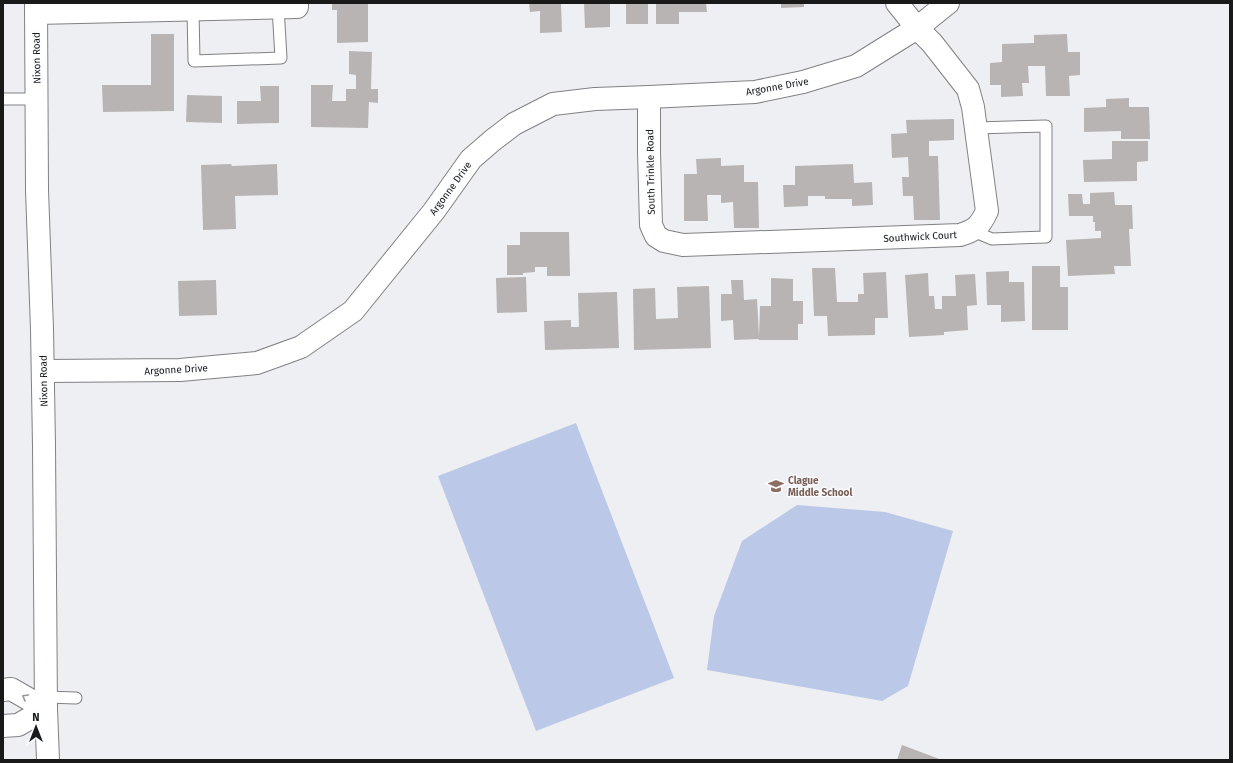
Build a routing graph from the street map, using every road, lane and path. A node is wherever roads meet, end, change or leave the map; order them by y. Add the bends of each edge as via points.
1 (897, 3) edge
2 (948, 3) edge
3 (288, 5) edge
4 (36, 8) edge
5 (193, 10) junction
6 (917, 28) junction
7 (649, 97) junction
8 (37, 98) junction
9 (3, 99) edge
10 (976, 128) junction
11 (972, 231) junction
12 (664, 240) joint
13 (42, 371) junction
14 (3, 690) edge
15 (76, 698) dead end
16 (46, 703) junction
17 (3, 726) edge
18 (48, 760) edge

1 - 6 street
2 - 6 street, Argonne Drive
3 - 5 street
3 - 5 lane via 281,58 194,61
4 - 5 street
4 - 8 street, Nixon Road
6 - 7 street, Argonne Drive via 856,66 803,82 755,92
6 - 10 street via 968,89
7 - 12 street, South Trinkle Road via 651,225 656,236
7 - 13 street, Argonne Drive via 595,98 553,104 514,124 471,159 434,211 353,311 301,347 257,363 180,370
8 - 9 lane
8 - 13 street, Nixon Road
10 - 11 street via 987,211 982,223
10 - 11 lane via 1046,126 1046,237 992,239
11 - 12 street, Southwick Court via 960,235 683,246
13 - 16 street, Nixon Road
16 -> 14 street via 11,689
15 - 16 lane
16 - 17 street via 18,725
16 - 18 street, Nixon Road

